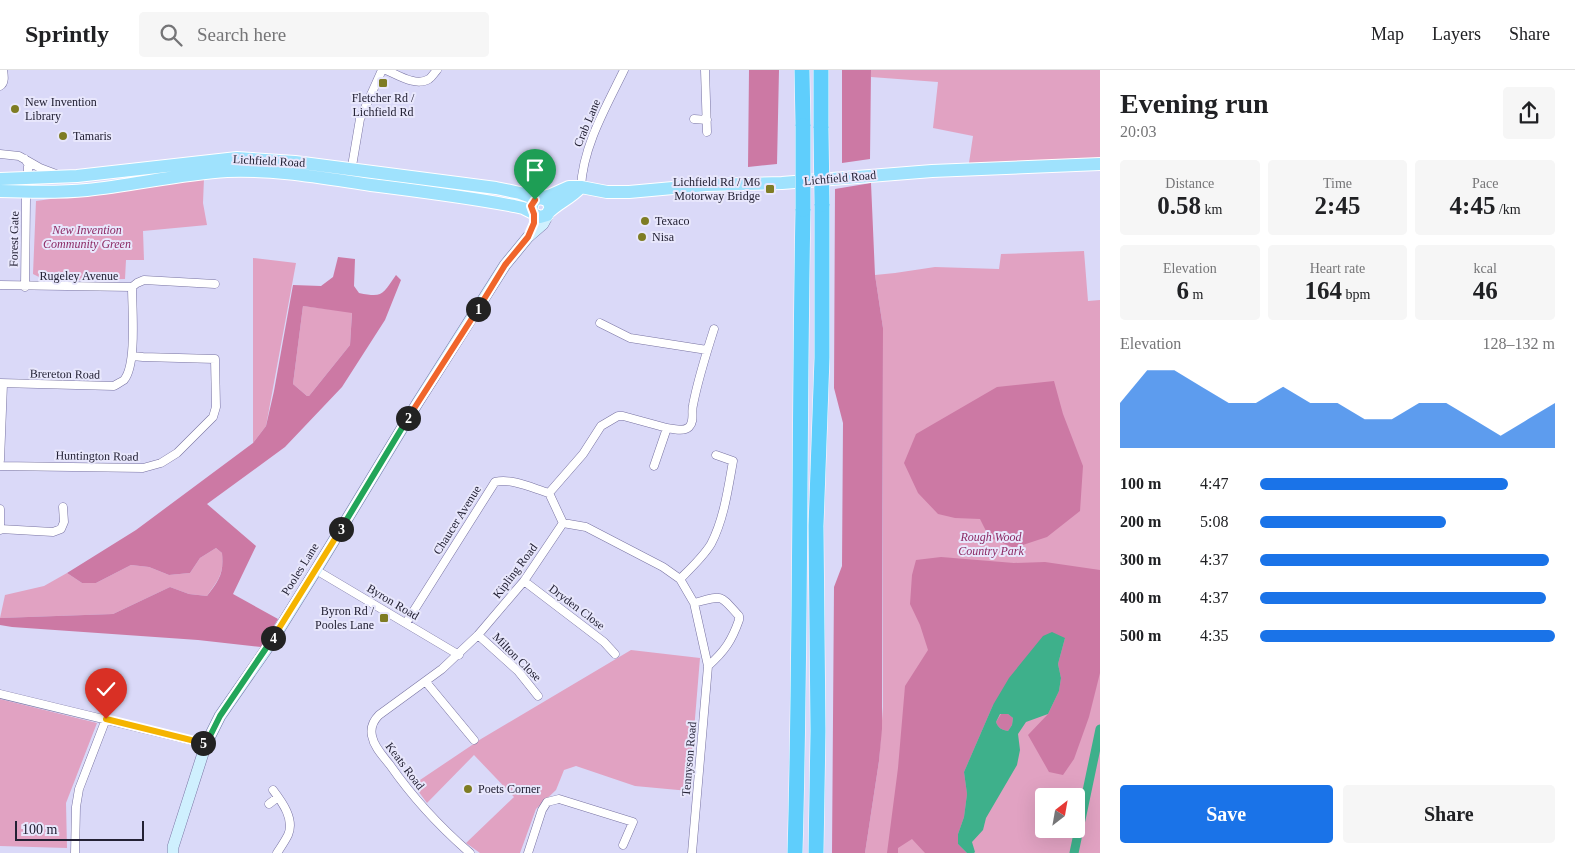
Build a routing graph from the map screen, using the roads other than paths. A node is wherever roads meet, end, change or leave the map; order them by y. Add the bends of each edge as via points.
1 (3, 70) edge
2 (382, 70) edge
3 (386, 70) edge
4 (436, 70) edge
5 (624, 70) edge
6 (705, 70) edge
7 (802, 70) edge
8 (821, 70) edge
9 (0, 86) edge
10 (694, 119) dead end
11 (707, 120) junction
12 (706, 132) dead end
13 (0, 154) edge
14 (25, 159) junction
15 (1100, 164) edge
16 (350, 175) junction
17 (77, 176) junction
18 (0, 179) edge
19 (27, 185) junction
20 (581, 187) junction
21 (0, 191) edge
22 (538, 198) junction
23 (549, 212) junction
24 (534, 214) junction
25 (528, 237) junction
26 (215, 284) dead end
27 (0, 285) edge
28 (25, 287) junction
29 (132, 288) junction
30 (600, 323) dead end
31 (714, 329) dead end
32 (707, 350) junction
33 (132, 356) junction
34 (2, 384) edge
35 (667, 428) junction
36 (716, 455) dead end
37 (0, 460) edge
38 (0, 466) edge
39 (654, 466) dead end
40 (549, 493) junction
41 (63, 507) dead end
42 (0, 509) edge
43 (563, 523) junction
44 (0, 530) edge
45 (316, 570) junction
46 (680, 579) junction
47 (524, 581) junction
48 (694, 603) junction
49 (406, 623) junction
50 (478, 635) junction
51 (459, 654) junction
52 (615, 654) dead end
53 (708, 666) junction
54 (426, 682) junction
55 (0, 694) edge
56 (538, 696) dead end
57 (106, 719) junction
58 (474, 740) dead end
59 (206, 744) junction
60 (273, 790) dead end
61 (278, 797) junction
62 (269, 804) dead end
63 (623, 845) dead end
64 (75, 853) edge
65 (173, 853) edge
66 (277, 853) edge
67 (470, 853) edge
68 (528, 853) edge
69 (692, 853) edge
70 (796, 853) edge
71 (816, 853) edge

1 - 9 street via 4,80
2 - 16 street via 360,119
3 - 4 street via 421,82 430,79
5 - 20 street, Crab Lane via 586,155
6 - 11 street
7 - 70 highway, bridge
8 - 71 highway, bridge via 822,358 816,526
10 - 11 street
11 - 12 street
13 - 14 street
14 - 17 street via 53,173
14 - 19 street, Forest Gate via 28,164
15 - 20 main road, Lichfield Road via 940,171 629,192
16 - 17 main road, Lichfield Road via 295,162 237,158
16 - 19 main road, Lichfield Road via 226,172 62,192
16 - 22 main road, Lichfield Road via 496,188
16 - 24 main road, Lichfield Road via 505,204
17 - 19 main road, Lichfield Road
18 - 19 main road, Lichfield Road
19 - 21 main road, Lichfield Road
19 - 28 street, Forest Gate
20 - 22 main road, Lichfield Road via 570,187
20 - 23 main road
22 - 23 main road via 549,202
22 - 24 main road via 531,206
23 - 24 main road via 542,217
23 - 25 street, Pooles Lane via 543,224
24 - 25 street, Pooles Lane
25 - 45 street, Pooles Lane via 505,265
26 - 29 street, Rugeley Avenue via 144,280
27 - 28 street, Rugeley Avenue
28 - 29 street, Rugeley Avenue
29 - 33 street, Brereton Road
30 - 32 street via 630,338
31 - 32 street
32 - 35 street via 692,410 692,423 684,430
33 - 34 street, Brereton Road via 124,379 114,386
33 - 38 street, Huntington Road via 215,359 215,413 177,453 161,464 143,468
34 - 37 street
35 - 39 street
35 - 40 street via 623,416 610,420
36 - 46 street via 733,461 727,498 710,544
40 - 43 street
40 - 49 street, Chaucer Avenue via 501,480 495,482
41 - 44 street via 64,522 61,529 53,532
42 - 44 street
43 - 46 street, Tennyson Road via 586,527
43 - 47 street, Kipling Road
45 - 49 street, Byron Road
45 - 59 street, Pooles Lane via 220,716
46 - 48 street, Tennyson Road
47 - 50 street, Kipling Road
47 - 52 street, Dryden Close
48 - 53 street, Tennyson Road
48 - 53 street via 722,598 740,620 731,641
49 - 51 street, Byron Road
50 - 51 street, Kipling Road
50 - 56 street, Milton Close via 518,671
51 - 54 street, Keats Road
53 - 69 street, Tennyson Road
54 - 58 street
54 - 67 street, Keats Road via 378,715 372,724 372,736 402,782
55 - 57 street
57 - 59 street
57 - 64 street via 79,789
59 - 65 street, Pooles Lane
60 - 61 street
61 - 62 street
61 - 66 street via 287,810 290,830
63 - 68 street via 632,822 559,799 547,802 542,810

